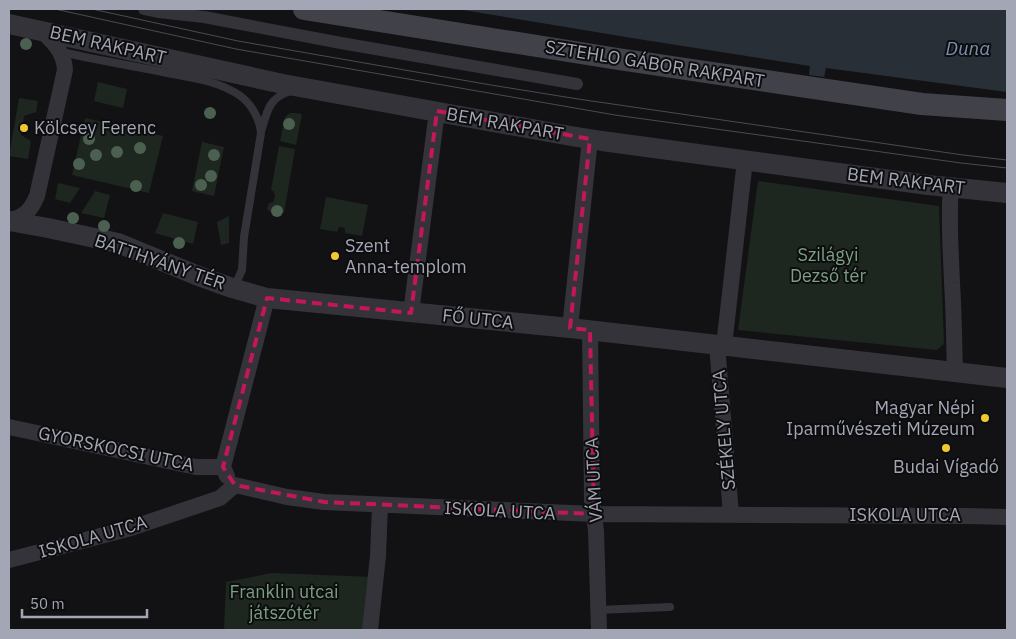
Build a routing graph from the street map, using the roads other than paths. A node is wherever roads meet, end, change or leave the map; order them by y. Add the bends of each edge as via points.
1 (144, 9) edge
2 (304, 9) edge
3 (9, 24) edge
4 (42, 31) junction
5 (60, 52) junction
6 (577, 84) dead end
7 (305, 88) junction
8 (1007, 110) edge
9 (437, 112) junction
10 (261, 133) junction
11 (590, 139) junction
12 (745, 160) junction
13 (951, 187) junction
14 (1007, 193) edge
15 (9, 221) edge
16 (232, 288) junction
17 (267, 298) junction
18 (411, 313) junction
19 (570, 328) junction
20 (590, 330) junction
21 (720, 346) junction
22 (955, 372) junction
23 (1007, 378) edge
24 (9, 427) edge
25 (223, 467) junction
26 (235, 485) junction
27 (380, 505) junction
28 (594, 514) junction
29 (731, 514) junction
30 (1007, 517) edge
31 (9, 560) edge
32 (670, 607) dead end
33 (598, 610) junction
34 (370, 630) edge
35 (599, 630) edge

1 - 6 street
2 - 8 main road, SZTEHLO GÁBOR RAKPART via 922,104
3 - 4 street, BEM RAKPART
4 - 5 street
4 - 7 street, BEM RAKPART
5 - 10 lane, BATTHYÁNY TÉR via 224,87 241,96 249,105 257,117
5 - 15 street, BATTHYÁNY TÉR via 65,70 36,196 23,216
7 - 9 street, BEM RAKPART
7 - 10 lane via 282,94 271,103
9 - 11 street, BEM RAKPART
9 - 18 street
10 - 16 lane, BATTHYÁNY TÉR via 244,237 242,270
11 - 12 street, BEM RAKPART
11 - 19 street
12 - 13 street, BEM RAKPART
12 - 21 street
13 - 14 street, BEM RAKPART
13 - 22 street via 949,227
15 - 16 street, BATTHYÁNY TÉR via 118,243
16 - 17 street, FŐ UTCA
17 - 18 street, FŐ UTCA
17 - 25 street
18 - 19 street, FŐ UTCA
19 - 20 street, FŐ UTCA
20 - 21 street, FŐ UTCA
20 - 28 street, VÁM UTCA
21 - 22 street
21 - 29 street, SZÉKELY UTCA
22 - 23 street
24 - 25 street, GYORSKOCSI UTCA via 196,467
25 - 26 street
26 - 27 street, ISKOLA UTCA via 324,502
26 - 31 street, ISKOLA UTCA via 220,498 131,528
27 - 28 street, ISKOLA UTCA
27 - 34 street
28 - 29 street, ISKOLA UTCA
28 - 33 street, VÁM UTCA
29 - 30 street, ISKOLA UTCA
32 - 33 lane
33 - 35 street, VÁM UTCA

